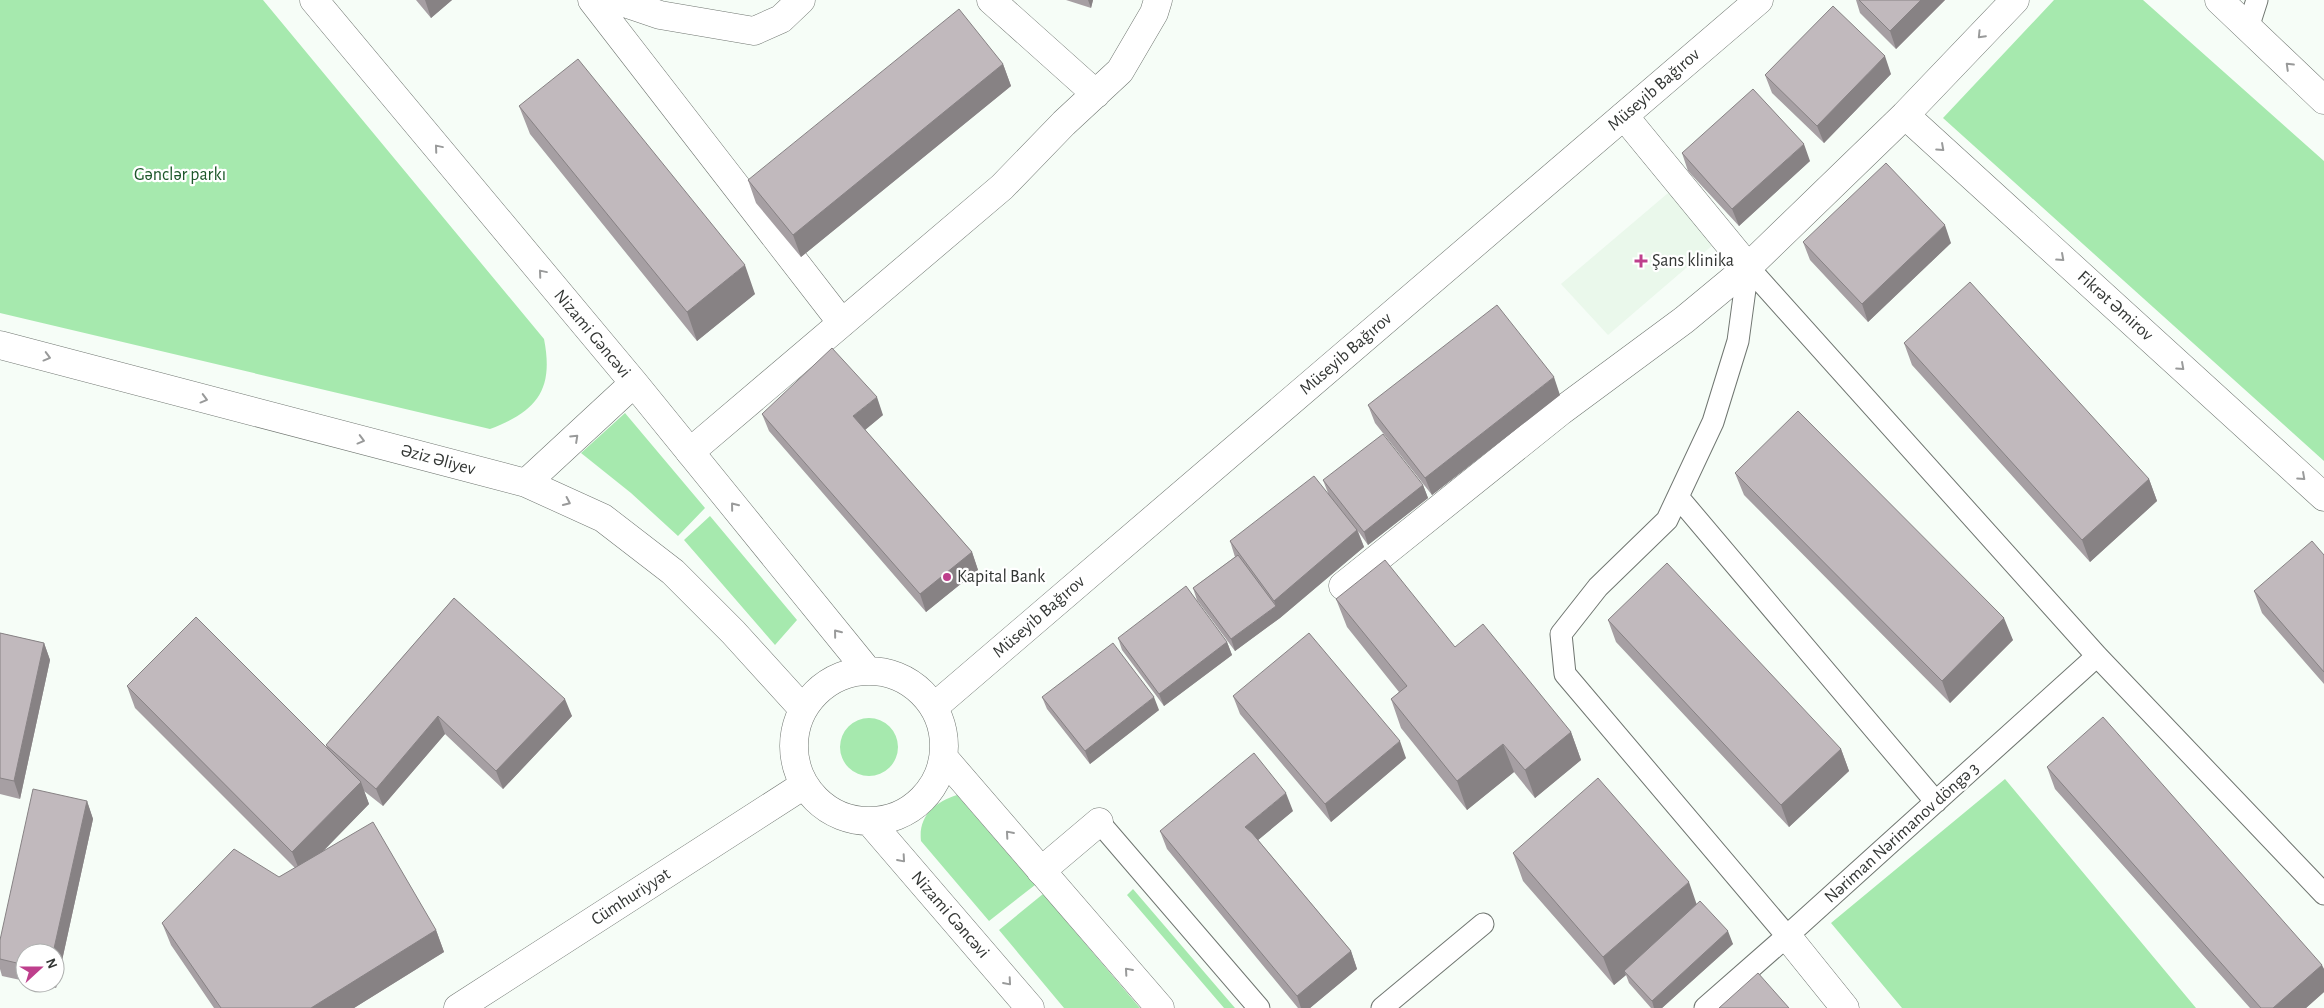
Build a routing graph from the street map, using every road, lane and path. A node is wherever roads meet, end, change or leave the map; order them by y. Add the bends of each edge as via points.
1 (314, 0) edge
2 (592, 0) edge
3 (616, 0) edge
4 (801, 0) edge
5 (991, 0) edge
6 (1158, 0) edge
7 (1759, 0) edge
8 (2015, 0) edge
9 (2219, 0) edge
10 (2257, 0) edge
11 (2248, 28) junction
12 (1096, 94) junction
13 (2324, 100) edge
14 (1905, 115) junction
15 (1624, 116) junction
16 (1748, 267) junction
17 (842, 323) junction
18 (0, 345) edge
19 (634, 384) junction
20 (690, 452) junction
21 (526, 483) junction
22 (1678, 497) junction
23 (2324, 497) edge
24 (1343, 586) dead end
25 (2097, 656) junction
26 (867, 670) junction
27 (934, 707) junction
28 (803, 710) junction
29 (944, 758) junction
30 (804, 785) junction
31 (1936, 802) junction
32 (870, 822) junction
33 (1099, 822) joint
34 (1041, 871) junction
35 (2324, 894) edge
36 (1483, 924) dead end
37 (1787, 936) junction
38 (458, 1008) edge
39 (1030, 1008) edge
40 (1160, 1008) edge
41 (1259, 1008) edge
42 (1382, 1008) edge
43 (1705, 1008) edge
44 (1845, 1008) edge

19 -> 1 street, Nizami Gəncəvi
2 - 17 street
3 - 4 street via 660,15 754,31 781,19
5 - 12 street
6 - 12 street via 1154,14 1120,71
7 - 15 street, Müseyib Bağırov
8 -> 14 street
9 - 11 street
10 - 11 lane
13 -> 11 street
12 - 17 street via 1002,187
14 - 16 street
14 -> 23 street, Fikrət Əmirov
15 - 16 street
15 - 27 street, Müseyib Bağırov
16 - 22 lane via 1736,350 1713,422
16 - 24 street via 1684,320 1561,411
16 - 25 lane
17 - 20 street
18 -> 21 street, Əziz Əliyev
19 - 20 street, Nizami Gəncəvi
21 -> 19 street
26 -> 20 street, Nizami Gəncəvi
21 -> 28 street, Əziz Əliyev via 602,518 673,572 733,632
22 - 31 lane
22 - 37 lane via 1667,520 1598,587 1561,634 1565,674
25 - 31 lane, Nəriman Nərimanov döngə 3
25 - 35 lane
26 - 27 street via 894,674 917,687
26 - 28 street via 842,676 819,687
27 - 29 street via 944,732
28 - 30 street via 794,734 794,760
29 - 32 street via 936,783 918,804 896,817
34 -> 29 street
30 - 32 street via 821,805 844,818
30 - 38 street, Cümhuriyyət
31 - 37 lane, Nəriman Nərimanov döngə 3
32 -> 39 street, Nizami Gəncəvi
33 - 34 street
33 - 41 lane
40 -> 34 street
36 - 42 lane
37 - 43 lane, Nəriman Nərimanov döngə 3
37 - 44 street

